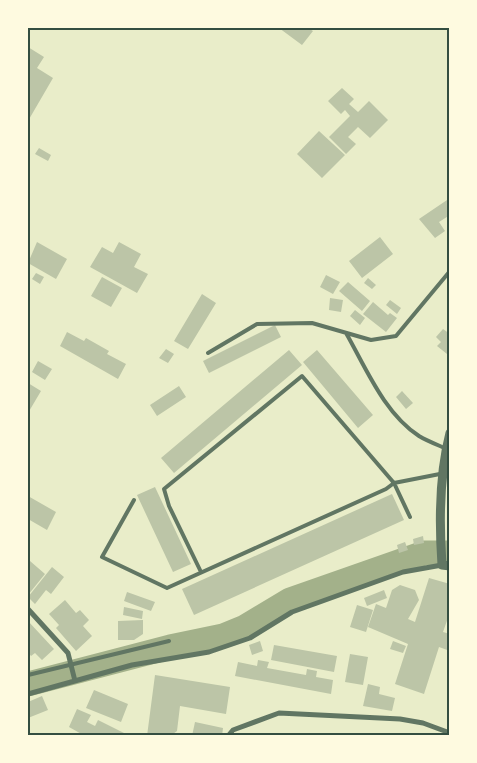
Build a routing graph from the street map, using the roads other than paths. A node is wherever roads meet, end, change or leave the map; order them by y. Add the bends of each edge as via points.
1 (450, 270) edge
2 (346, 333) junction
3 (208, 353) dead end
4 (450, 433) edge
5 (447, 448) junction
6 (446, 472) edge
7 (394, 483) junction
8 (134, 500) dead end
9 (410, 517) dead end
10 (445, 563) edge
11 (202, 572) junction
12 (28, 609) edge
13 (169, 641) dead end
14 (72, 665) junction
15 (28, 675) edge
16 (75, 678) junction
17 (28, 694) edge
18 (450, 733) edge
19 (228, 736) edge

1 - 2 lane via 396,336 371,340
2 - 3 lane via 312,323 257,324
2 - 5 lane via 386,402 404,425 420,437
4 - 5 street
5 - 6 street
6 - 7 lane
6 - 10 street via 440,527
7 - 9 lane
7 - 11 lane via 386,490
7 - 11 lane via 302,376 164,489 169,506
8 - 11 lane via 102,557 167,588
10 - 16 street via 403,572 292,612 250,638 217,650
12 - 14 street via 63,646
13 - 14 lane
14 - 15 lane
14 - 16 street
16 - 17 street
18 - 19 street via 400,719 280,713 233,730

